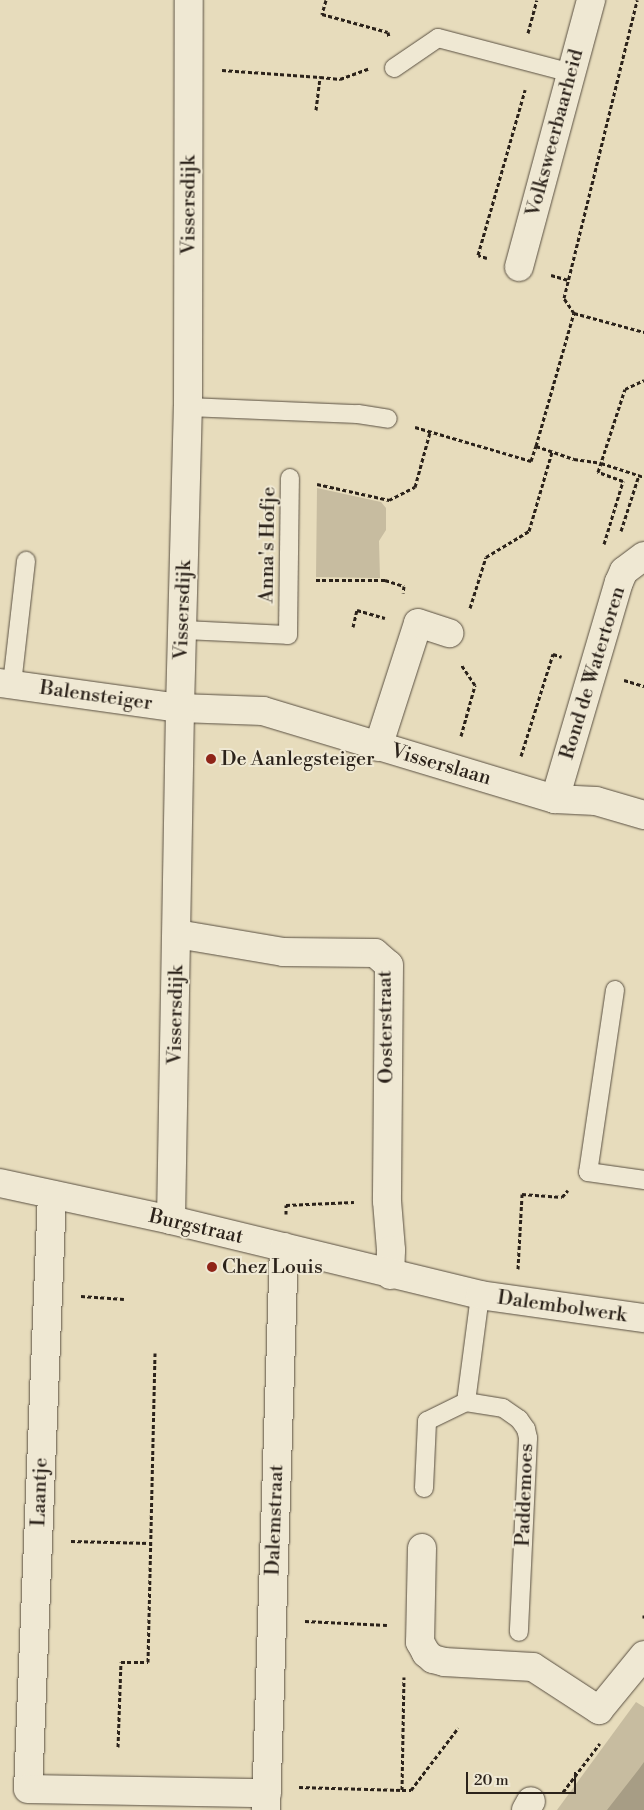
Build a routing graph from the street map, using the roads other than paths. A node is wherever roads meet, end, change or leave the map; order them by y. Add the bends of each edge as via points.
1 (189, 0) edge
2 (591, 0) edge
3 (394, 68) road end
4 (571, 73) junction
5 (518, 267) dead end
6 (188, 407) junction
7 (388, 419) road end
8 (290, 478) road end
9 (26, 561) dead end
10 (634, 563) edge
11 (184, 630) junction
12 (449, 633) dead end
13 (6, 683) edge
14 (180, 708) junction
15 (378, 747) junction
16 (555, 799) junction
17 (644, 815) edge
18 (178, 934) junction
19 (614, 990) dead end
20 (644, 1180) edge
21 (0, 1183) edge
22 (52, 1196) junction
23 (171, 1220) junction
24 (284, 1247) junction
25 (390, 1275) junction
26 (480, 1295) junction
27 (644, 1318) edge
28 (466, 1402) junction
29 (424, 1488) dead end
30 (422, 1548) dead end
31 (518, 1632) dead end
32 (644, 1655) edge
33 (267, 1796) edge

1 - 6 street, Vissersdijk
2 - 4 street, Volksweerbaarheid
3 - 4 lane via 438,38
4 - 5 street, Volksweerbaarheid
6 - 7 lane via 358,414
6 - 11 street, Vissersdijk
8 - 11 lane, Anna's Hofje via 288,635
9 - 13 lane, Balensteiger
10 - 16 street, Rond de Watertoren via 593,666
11 - 14 street, Vissersdijk
12 - 15 street via 418,623
13 - 14 street, Balensteiger
14 - 15 street, Visserslaan via 263,711
14 - 18 street, Vissersdijk
15 - 16 street, Visserslaan
16 - 17 street, Visserslaan via 596,801
18 - 23 street, Vissersdijk
18 - 25 street, Oosterstraat via 283,952 375,953 389,965 387,1201
19 - 20 lane via 588,1172
21 - 22 street, Burgstraat
22 - 23 street, Burgstraat
22 - 33 street, Laantje via 28,1789
23 - 24 street, Burgstraat
24 - 25 street, Burgstraat
24 - 33 street, Dalemstraat
25 - 26 street, Burgstraat
26 - 27 street, Dalembolwerk
26 - 28 lane
28 - 29 lane via 427,1421
28 - 31 lane, Paddemoes via 486,1404 512,1413 526,1429
30 - 32 street via 420,1642 433,1659 533,1667 599,1710

